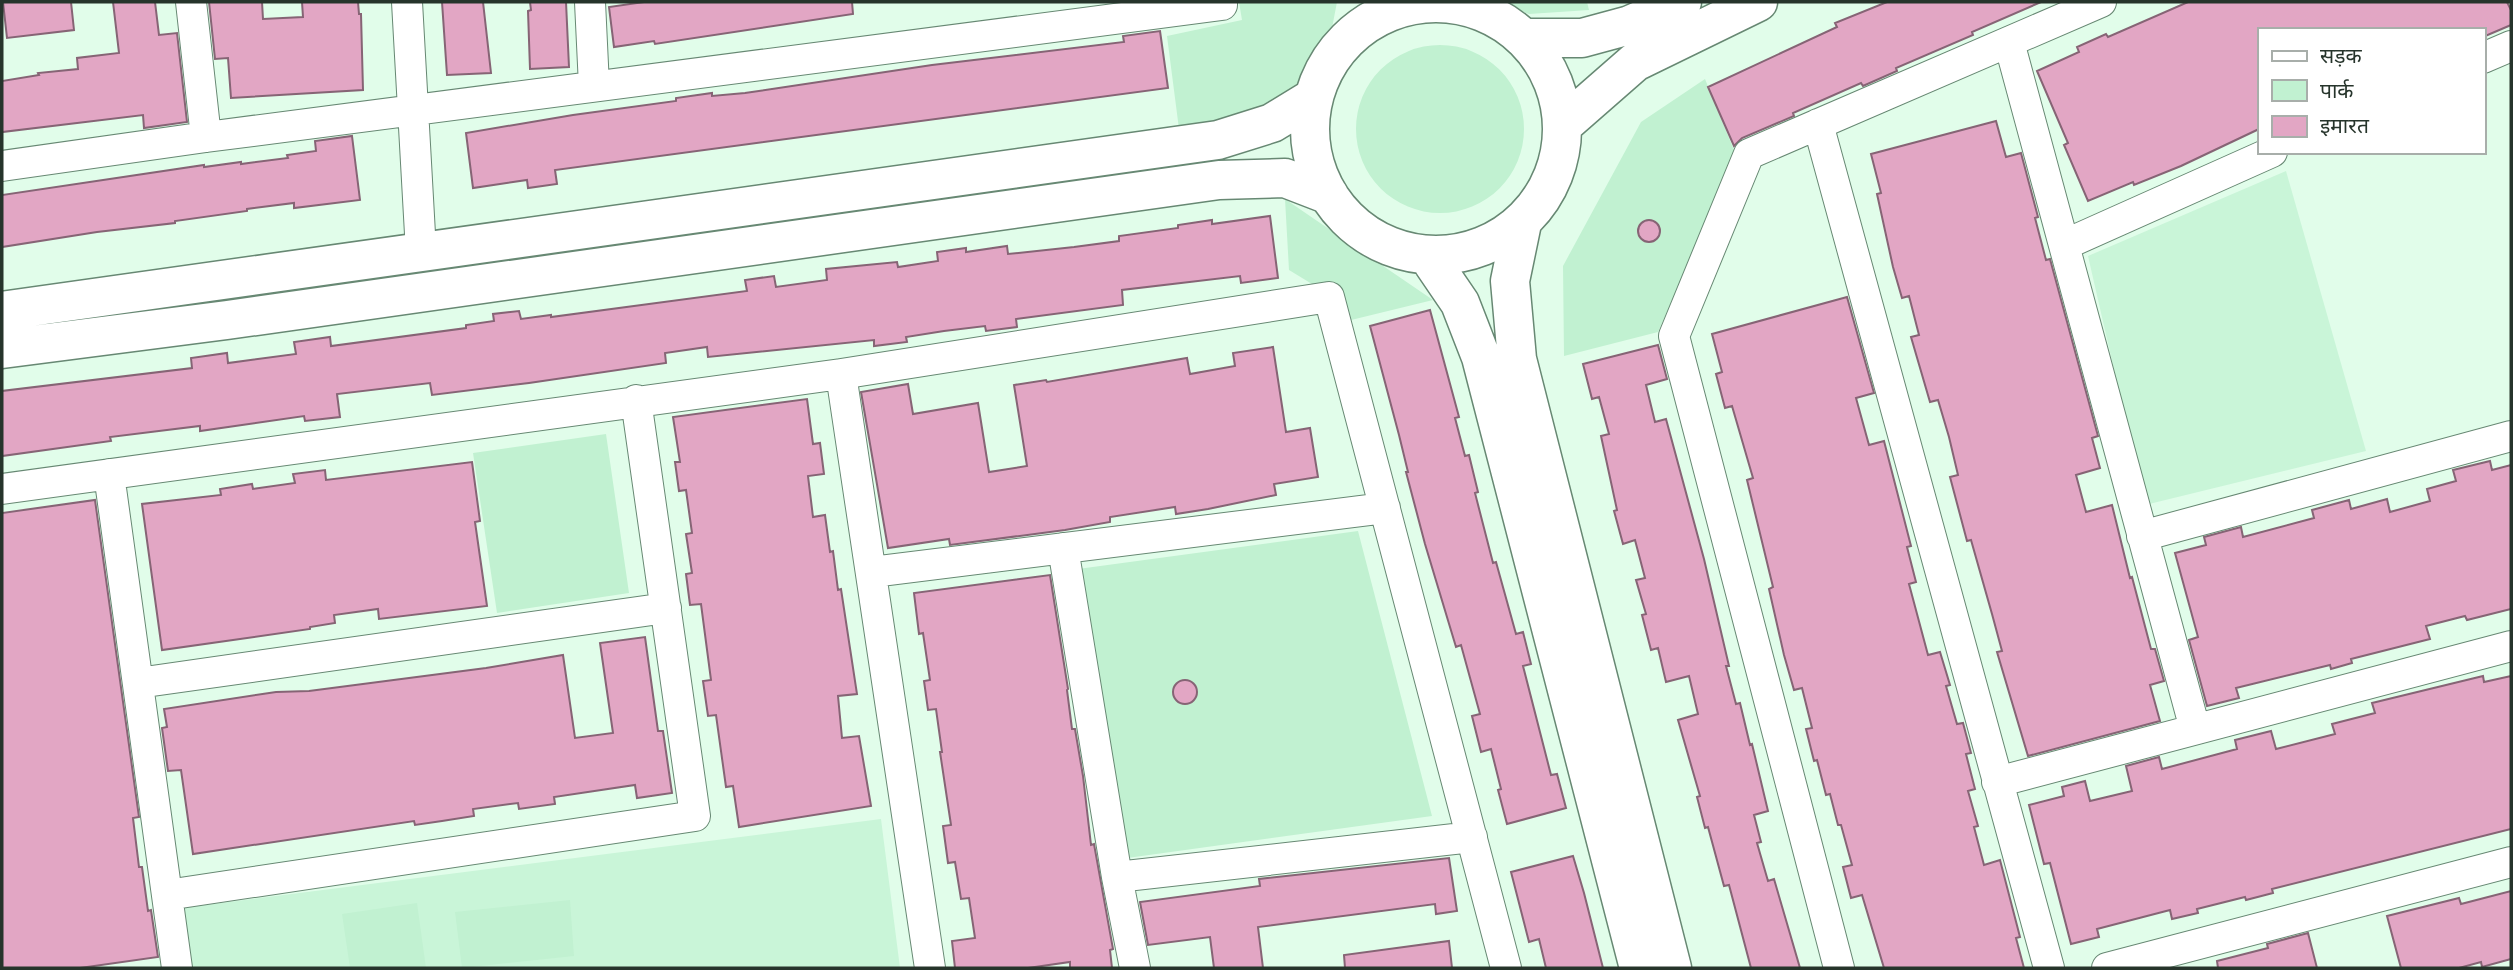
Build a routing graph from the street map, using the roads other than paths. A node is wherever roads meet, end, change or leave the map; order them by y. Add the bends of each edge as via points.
1 (191, 2) edge
2 (407, 2) edge
3 (590, 2) edge
4 (1222, 2) edge
5 (1454, 2) edge
6 (1682, 2) edge
7 (1758, 2) edge
8 (2101, 2) edge
9 (1360, 15) edge
10 (1524, 38) junction
11 (2009, 42) junction
12 (2511, 47) edge
13 (2485, 57) edge
14 (594, 86) junction
15 (1313, 98) junction
16 (413, 110) junction
17 (1818, 124) junction
18 (1563, 125) junction
19 (206, 136) junction
20 (2268, 154) edge
21 (2, 166) edge
22 (1329, 195) junction
23 (1521, 223) junction
24 (2064, 245) junction
25 (421, 252) junction
26 (1428, 256) junction
27 (2, 311) edge
28 (2, 349) edge
29 (841, 374) junction
30 (636, 400) junction
31 (2511, 436) edge
32 (109, 474) junction
33 (2, 489) edge
34 (1385, 508) junction
35 (2142, 536) junction
36 (1063, 548) junction
37 (872, 572) junction
38 (666, 608) junction
39 (2511, 646) edge
40 (138, 683) junction
41 (2195, 729) junction
42 (1997, 782) junction
43 (1472, 837) junction
44 (2511, 862) edge
45 (1117, 877) junction
46 (167, 895) junction
47 (177, 968) edge
48 (930, 968) edge
49 (1135, 968) edge
50 (1506, 968) edge
51 (1639, 968) edge
52 (1672, 968) edge
53 (1839, 968) edge
54 (2049, 968) edge
55 (2107, 968) edge

1 - 19 street
2 - 16 street
3 - 14 street
4 - 14 street
5 - 9 street via 1405,5
5 - 10 street via 1504,21
6 - 10 street via 1630,25 1582,38
7 - 18 street via 1635,62
8 - 11 street
9 - 15 street via 1328,63
10 - 18 street via 1554,82
11 - 17 street
11 - 24 street
12 - 13 street
14 - 16 street
15 - 22 street via 1310,144
15 - 25 street via 1272,123 1218,140
16 - 19 street
16 - 25 street
17 - 42 street
17 - 53 street via 1749,154 1674,336
18 - 23 street via 1553,177 1545,195
19 - 21 street
20 - 24 street
22 - 26 street via 1344,216 1374,240
22 - 28 street via 1285,178 1219,180
23 - 26 street via 1472,251
23 - 52 street via 1510,281 1517,359
24 - 35 street
25 - 27 street
26 - 51 street via 1460,303 1481,358
29 - 30 street
29 - 34 street via 1329,297
29 - 37 street
30 - 32 street
30 - 38 street
31 - 35 street
32 - 33 street
32 - 40 street
34 - 36 street
34 - 43 street
35 - 41 street
36 - 37 street
36 - 45 street
37 - 48 street
38 - 40 street
38 - 46 street via 695,816
39 - 41 street
40 - 46 street
41 - 42 street
42 - 54 street
43 - 45 street
43 - 50 street
44 - 55 street
45 - 49 street
46 - 47 street

